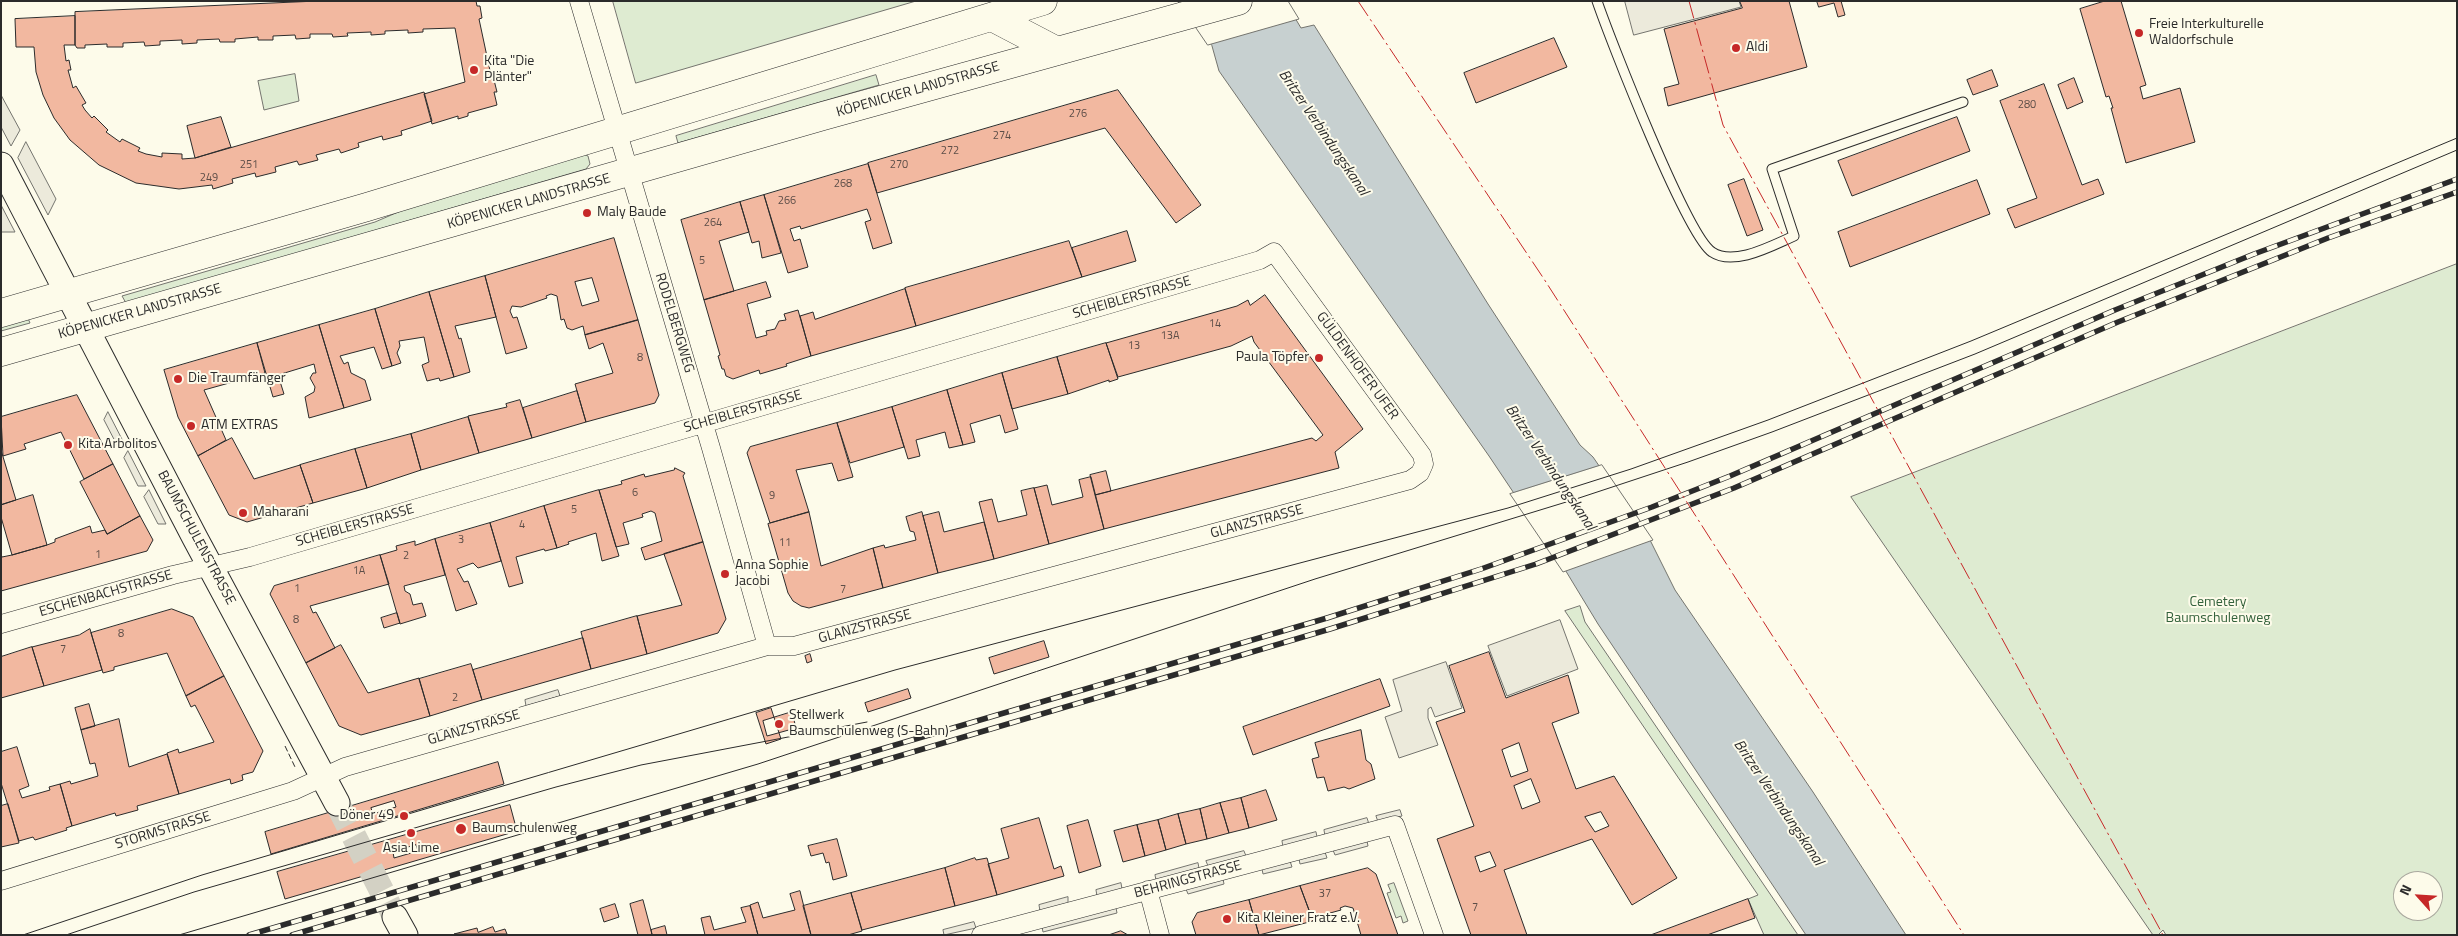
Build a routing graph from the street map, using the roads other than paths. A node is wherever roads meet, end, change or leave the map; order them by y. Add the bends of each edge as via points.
1 (579, 1) edge
2 (1043, 1) edge
3 (1238, 1) edge
4 (1597, 1) edge
5 (992, 17) junction
6 (1057, 51) junction
7 (1963, 102) dead end
8 (618, 131) junction
9 (1, 165) edge
10 (629, 172) junction
11 (1274, 252) joint
12 (69, 294) junction
13 (1, 313) edge
14 (86, 328) junction
15 (1, 352) edge
16 (704, 424) junction
17 (1410, 480) joint
18 (211, 566) junction
19 (1, 624) edge
20 (767, 646) junction
21 (323, 777) junction
22 (337, 803) tunnel mouth
23 (1, 881) edge
24 (1148, 890) junction
25 (981, 935) edge
26 (1160, 935) edge
27 (1434, 935) edge

1 - 8 street, RODELBERGWEG
2 - 5 main road
3 - 6 main road, KÖPENICKER LANDSTRASSE
4 - 7 lane via 1675,189 1701,241 1723,257 1752,254 1794,236 1772,169
5 - 6 main road
5 - 8 main road
6 - 10 main road, KÖPENICKER LANDSTRASSE
8 - 10 street, RODELBERGWEG
8 - 12 main road
9 - 12 main road, BAUMSCHULENSTRASSE
10 - 14 main road, KÖPENICKER LANDSTRASSE
10 - 16 street, RODELBERGWEG
11 - 16 street, SCHEIBLERSTRASSE via 1260,260
11 - 17 street, GÜLDENHOFER UFER via 1422,455 1424,464 1420,473
12 - 13 main road
12 - 14 main road, BAUMSCHULENSTRASSE
14 - 15 main road, KÖPENICKER LANDSTRASSE
14 - 18 main road, BAUMSCHULENSTRASSE
16 - 18 street, SCHEIBLERSTRASSE
16 - 20 street, RODELBERGWEG
17 - 20 street, GLANZSTRASSE via 794,646
18 - 19 street, ESCHENBACHSTRASSE
18 - 21 main road, BAUMSCHULENSTRASSE
20 - 21 street, GLANZSTRASSE via 430,741
21 - 22 main road, BAUMSCHULENSTRASSE
21 - 23 street, STORMSTRASSE via 293,791
24 - 25 street, BEHRINGSTRASSE
24 - 26 street
24 - 27 street, BEHRINGSTRASSE via 1395,825

